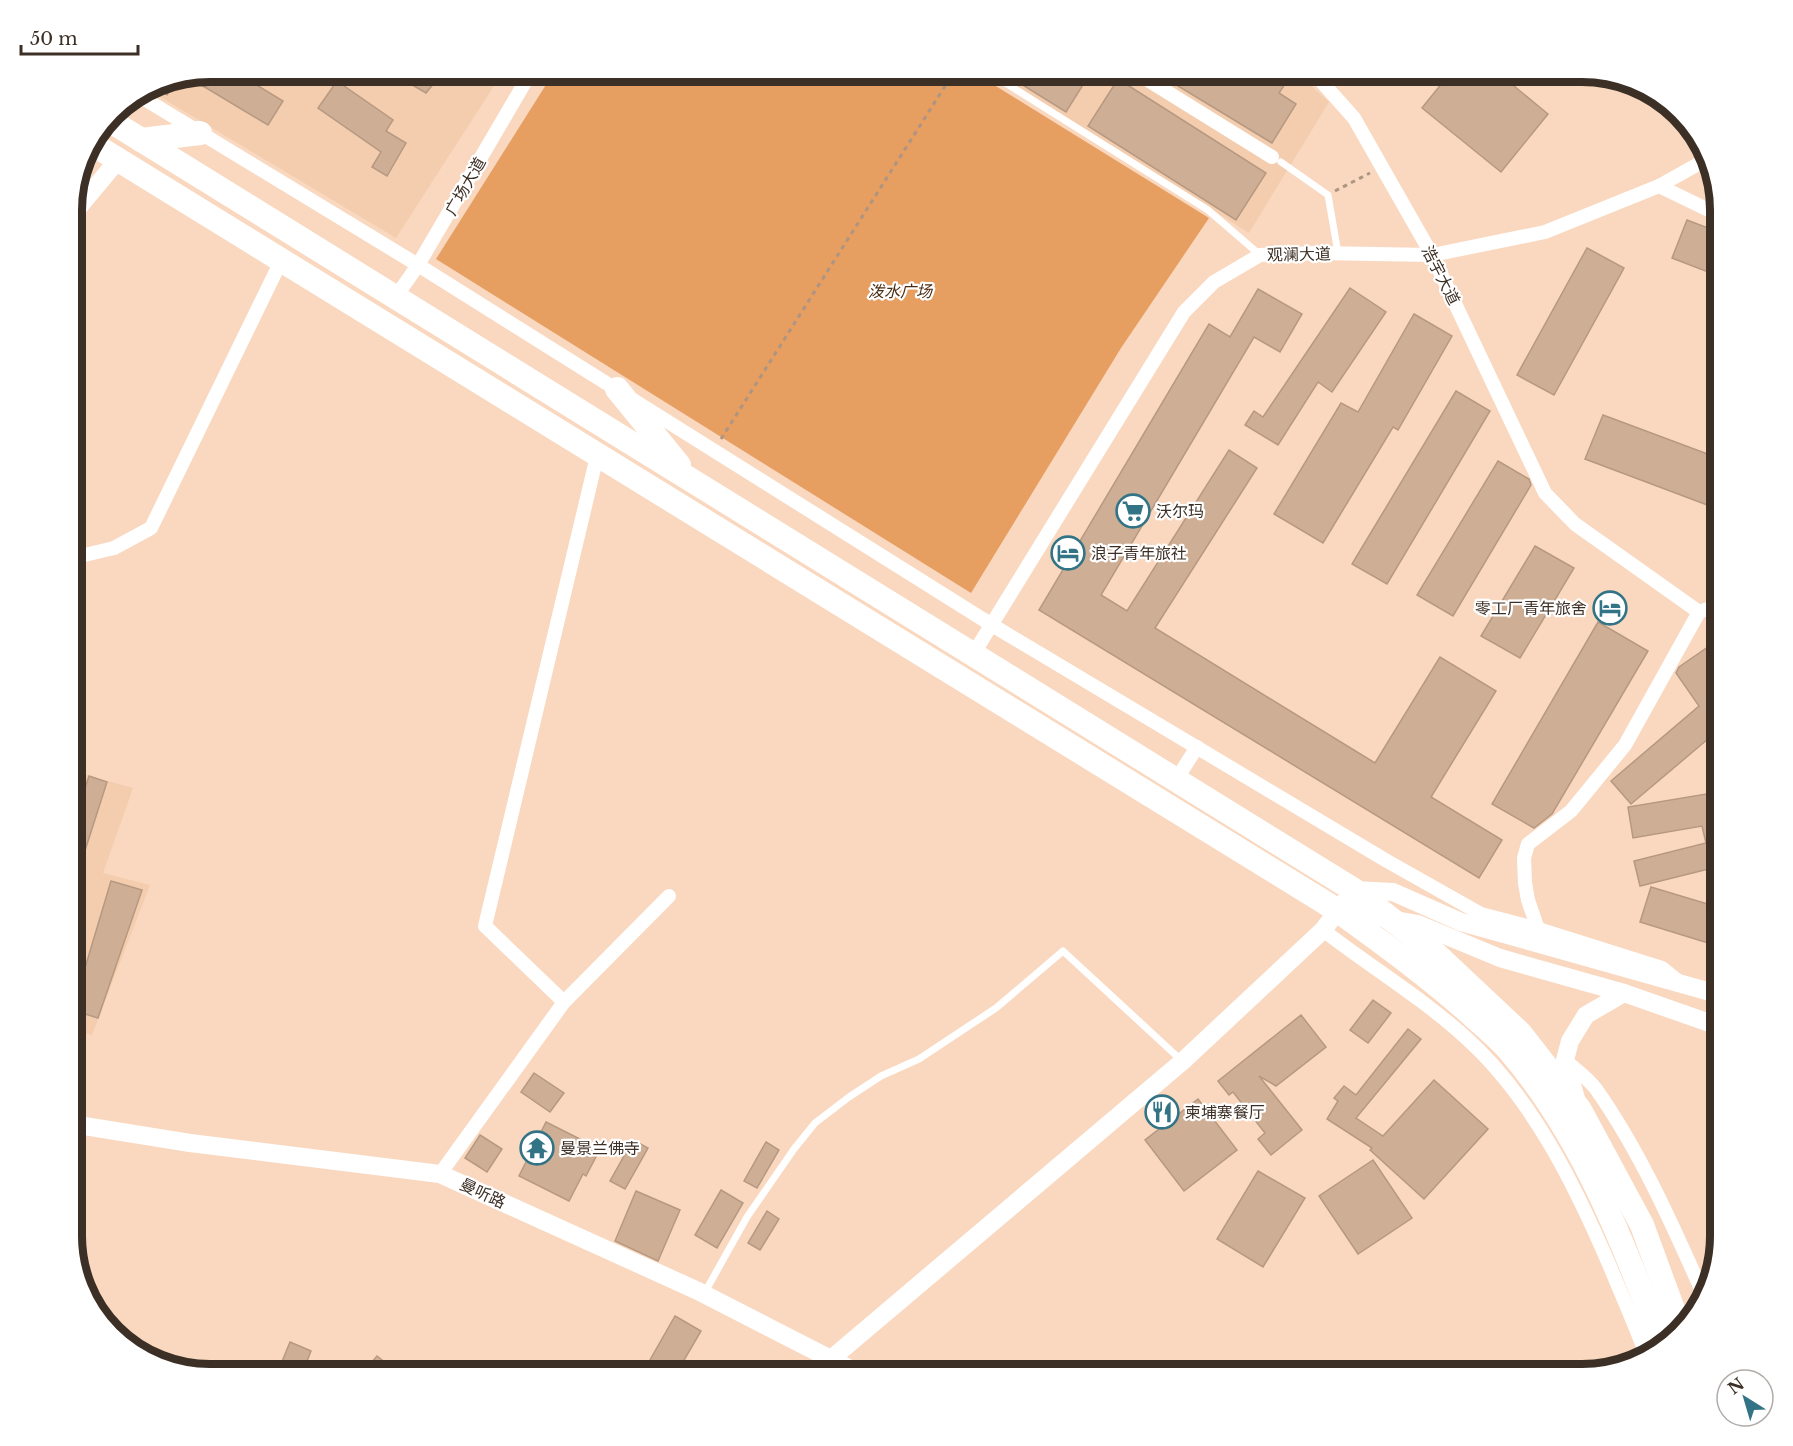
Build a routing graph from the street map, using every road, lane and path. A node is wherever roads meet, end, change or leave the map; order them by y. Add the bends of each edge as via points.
1 (525, 83) edge
2 (947, 83) edge
3 (1006, 83) edge
4 (1154, 83) edge
5 (1322, 83) edge
6 (170, 89) edge
7 (147, 100) edge
8 (158, 107) junction
9 (116, 124) edge
10 (200, 133) junction
11 (141, 140) junction
12 (99, 148) edge
13 (1276, 159) joint
14 (118, 160) junction
15 (1701, 162) edge
16 (1382, 167) junction
17 (1659, 186) junction
18 (1328, 195) junction
19 (83, 202) edge
20 (1710, 211) edge
21 (1338, 253) junction
22 (1260, 255) junction
23 (1432, 255) junction
24 (281, 261) junction
25 (418, 265) junction
26 (395, 298) junction
27 (380, 323) junction
28 (617, 389) junction
29 (714, 450) junction
30 (597, 456) junction
31 (692, 480) junction
32 (83, 555) edge
33 (1710, 608) edge
34 (1699, 612) junction
35 (992, 625) junction
36 (974, 653) junction
37 (1197, 747) junction
38 (1176, 780) junction
39 (1354, 890) junction
40 (669, 896) dead end
41 (1337, 910) junction
42 (1392, 919) junction
43 (1538, 929) junction
44 (1323, 930) junction
45 (1679, 982) junction
46 (1710, 992) edge
47 (1624, 993) junction
48 (564, 1002) junction
49 (1710, 1023) edge
50 (1565, 1060) junction
51 (1183, 1061) junction
52 (1580, 1110) junction
53 (83, 1126) edge
54 (440, 1174) junction
55 (1700, 1286) edge
56 (704, 1295) junction
57 (1678, 1321) edge
58 (1659, 1338) edge
59 (1643, 1347) edge
60 (831, 1359) junction
61 (827, 1364) edge
62 (841, 1364) edge

1 - 25 street, 广场大道
2 - 29 path
3 - 22 lane via 1208,210
4 - 13 street
5 - 16 street, 浩宇大道 via 1354,118
6 - 8 path
7 - 8 street
8 - 10 street
9 - 11 highway
10 - 11 highway
10 - 25 street
11 - 26 highway
12 - 14 highway
13 - 18 lane
14 - 19 street
14 - 24 highway
15 - 17 street, 观澜大道
16 - 18 path
16 - 23 street, 浩宇大道
17 - 20 street
17 - 23 street, 观澜大道 via 1545,232
18 - 21 lane
21 - 22 street, 观澜大道
21 - 23 street, 观澜大道
22 - 35 street, 观澜大道 via 1214,282 1184,312
23 - 34 street, 浩宇大道 via 1545,493 1575,524
24 - 27 highway
24 - 32 street via 151,528 114,548
25 - 26 street, 广场大道
25 - 28 street
26 - 27 highway
26 - 31 highway
27 - 30 highway
28 - 29 street
28 - 31 highway
29 - 35 street
30 - 41 highway
30 - 48 street via 485,926
31 - 36 highway
33 - 34 street
34 - 43 street via 1625,745 1571,811 1528,844 1525,883
35 - 36 street, 观澜大道
35 - 37 street
36 - 38 highway
37 - 38 street
37 - 43 street via 1481,914
38 - 39 highway
39 - 41 street
39 - 42 highway
39 - 45 street via 1393,892 1461,922
40 - 48 street
41 - 42 street
41 - 44 street
41 - 58 highway via 1440,986 1506,1047 1537,1087 1593,1178 1622,1240
42 - 47 street via 1418,924 1500,958
42 - 52 highway via 1437,955 1520,1033
43 - 45 street via 1662,968
44 - 51 street
44 - 59 street via 1466,1037 1500,1075 1537,1125 1584,1207
45 - 46 street
47 - 49 street
47 - 50 street via 1586,1015 1570,1041
48 - 54 street
50 - 52 street
50 - 55 street via 1595,1087 1635,1154
51 - 56 lane via 1064,951 996,1008 920,1059 849,1096 815,1123 747,1217
51 - 60 street
52 - 57 highway via 1642,1225
53 - 54 street, 曼听路
54 - 56 street, 曼听路
56 - 60 street, 曼听路
60 - 61 street
60 - 62 street, 曼听路

